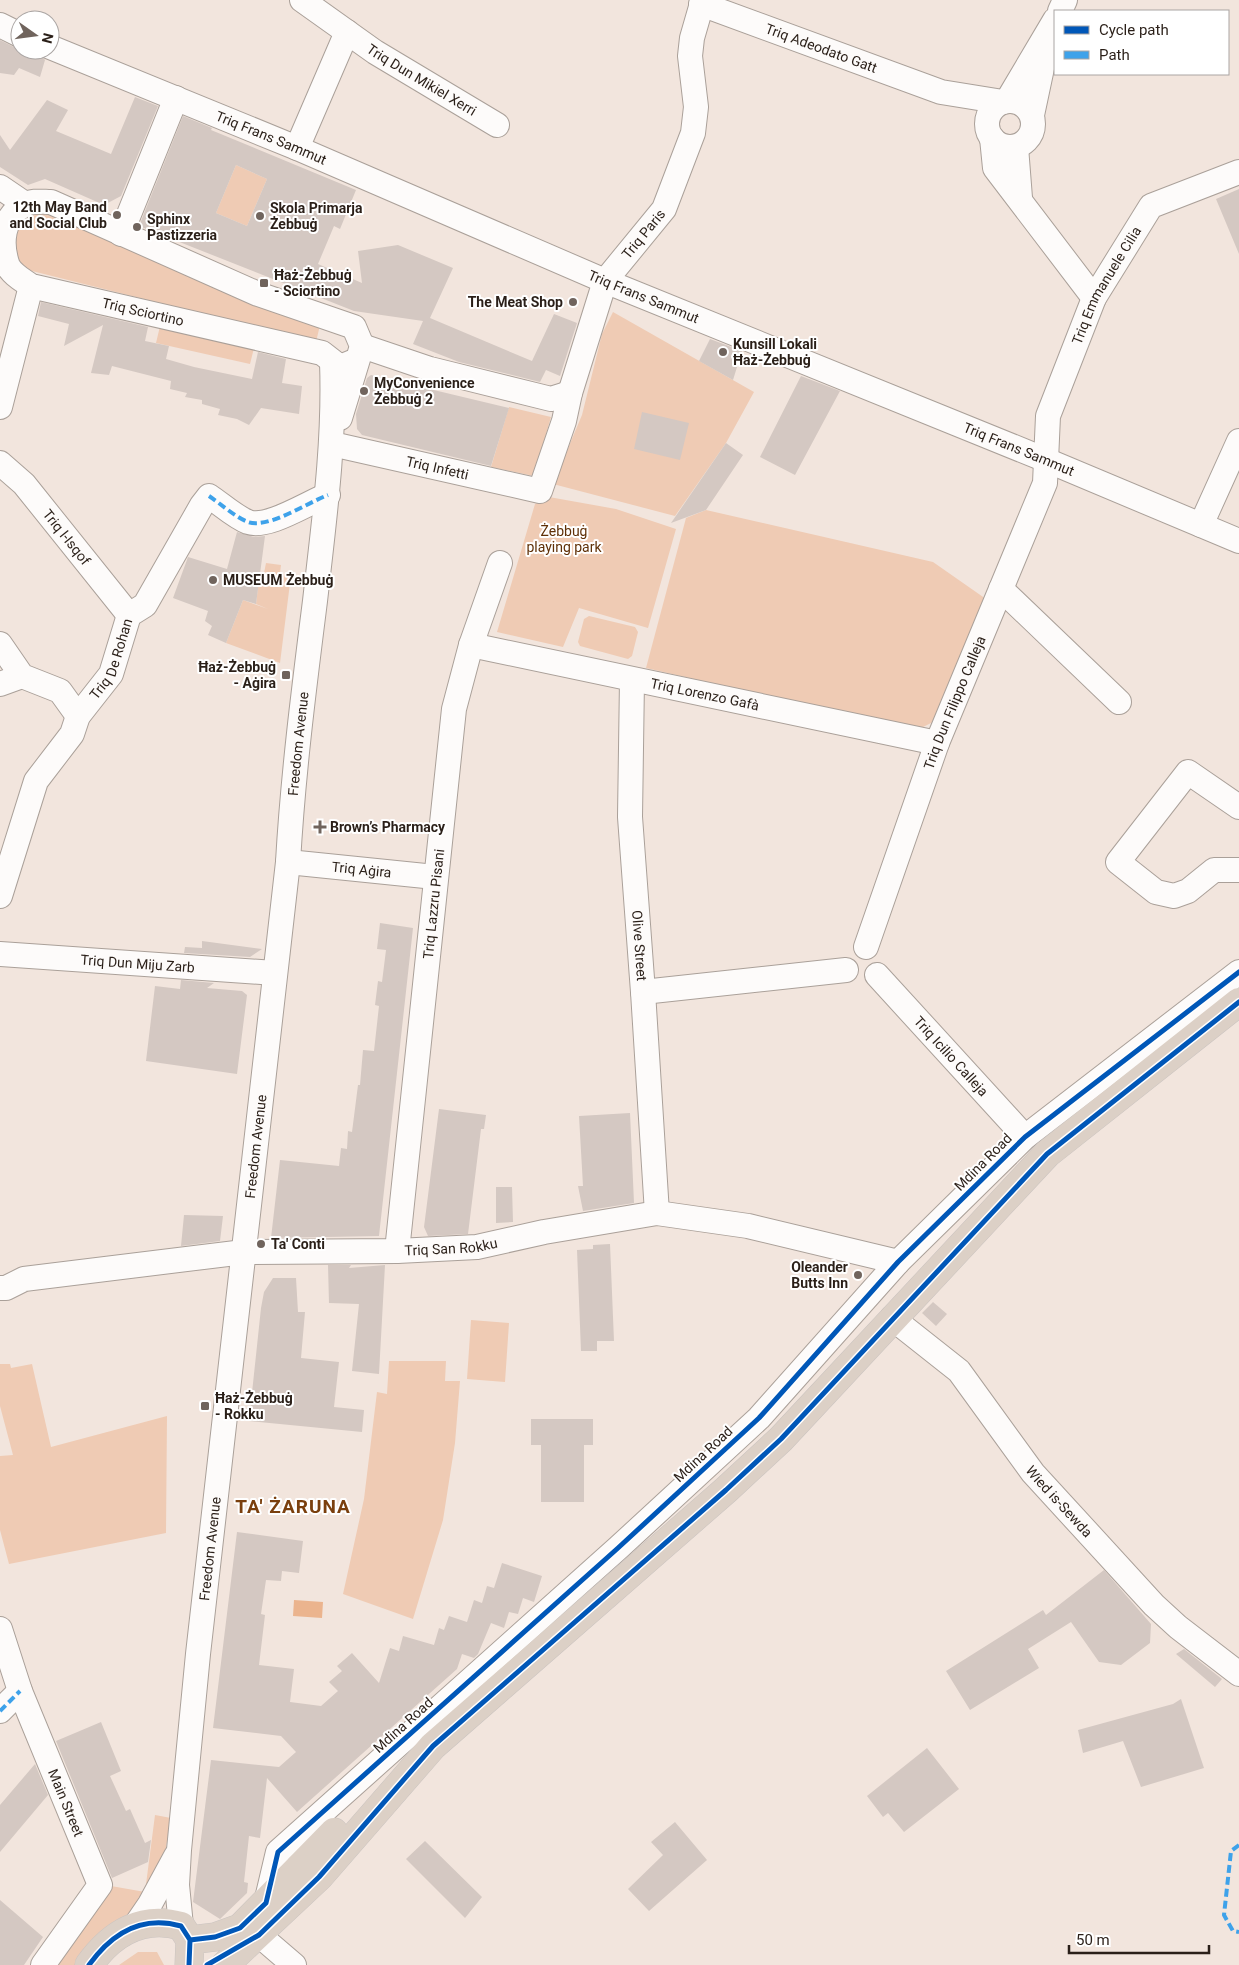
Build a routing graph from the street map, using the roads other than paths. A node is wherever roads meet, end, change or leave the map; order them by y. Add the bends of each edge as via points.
1 (302, 0) edge
2 (702, 2) edge
3 (1054, 22) edge
4 (1054, 24) edge
5 (347, 32) junction
6 (60, 51) edge
7 (942, 92) junction
8 (176, 98) junction
9 (1005, 101) junction
10 (1032, 115) junction
11 (497, 125) dead end
12 (989, 134) junction
13 (1016, 146) junction
14 (297, 148) junction
15 (1239, 172) edge
16 (0, 187) edge
17 (1020, 198) junction
18 (25, 204) junction
19 (1, 230) edge
20 (121, 234) junction
21 (605, 281) junction
22 (31, 286) junction
23 (1094, 298) junction
24 (340, 324) junction
25 (359, 353) junction
26 (327, 358) junction
27 (570, 393) junction
28 (0, 406) edge
29 (1239, 441) edge
30 (332, 444) junction
31 (1046, 460) junction
32 (0, 463) edge
33 (540, 491) joint
34 (328, 495) junction
35 (1201, 525) junction
36 (1239, 541) edge
37 (500, 563) dead end
38 (1001, 589) junction
39 (129, 615) junction
40 (0, 644) edge
41 (471, 644) junction
42 (11, 680) edge
43 (632, 680) junction
44 (1119, 702) dead end
45 (78, 716) junction
46 (937, 743) junction
47 (1239, 807) edge
48 (288, 862) junction
49 (1239, 870) edge
50 (435, 877) junction
51 (0, 896) edge
52 (866, 947) junction
53 (0, 954) edge
54 (846, 970) junction
55 (1239, 972) edge
56 (275, 973) junction
57 (877, 975) junction
58 (644, 992) junction
59 (1239, 1002) edge
60 (1025, 1137) junction
61 (657, 1213) junction
62 (397, 1251) junction
63 (244, 1252) junction
64 (898, 1262) junction
65 (0, 1288) edge
66 (892, 1318) junction
67 (0, 1629) edge
68 (1239, 1674) edge
69 (20, 1691) junction
70 (0, 1711) edge
71 (433, 1746) junction
72 (179, 1850) junction
73 (266, 1904) junction
74 (135, 1926) junction
75 (259, 1935) junction
76 (187, 1944) edge
77 (43, 1965) edge
78 (89, 1965) edge
79 (207, 1965) edge
80 (225, 1965) edge
81 (294, 1965) edge

1 - 5 street, Triq Dun Mikiel Xerri
2 - 7 street, Triq Adeodato Gatt
2 - 21 street, Triq Paris via 690,56 696,108 693,134 664,210
3 - 9 street
4 - 10 street
5 - 11 street, Triq Dun Mikiel Xerri
5 - 14 street
6 - 8 street, Triq Frans Sammut
7 - 9 street, Triq Adeodato Gatt
7 - 12 street, Triq Adeodato Gatt
8 - 14 street, Triq Frans Sammut
8 - 20 street
9 - 10 street, Triq Adeodato Gatt via 1024,105
9 - 12 street via 988,115
10 - 13 street via 1033,130 1029,138
12 - 13 street, Triq Adeodato Gatt via 1003,146
12 - 17 street via 995,168
13 - 17 street
14 - 21 street, Triq Frans Sammut
15 - 23 street, Triq Emmanuele Cilia via 1151,206
16 - 18 street
17 - 23 street
18 - 19 street, Triq Sciortino
18 - 20 street via 51,202
19 - 22 street, Triq Sciortino via 2,256 8,267
20 - 24 street via 258,294
21 - 27 street, Triq Paris
21 - 31 street, Triq Frans Sammut
22 - 26 street, Triq Sciortino
22 - 28 street
23 - 31 street, Triq Emmanuele Cilia via 1048,416
24 - 25 street via 354,327
24 - 26 street via 325,334
25 - 26 street, Triq Sciortino via 340,367
25 - 27 street, Triq Sciortino via 552,399
25 - 30 street, Freedom Avenue
26 - 30 street, Freedom Avenue
27 - 33 street, Triq Paris
29 - 35 street
30 - 33 street, Triq Infetti
30 - 34 street, Freedom Avenue
31 - 35 street, Triq Frans Sammut
31 - 38 street, Triq Dun Filippo Calleja via 1045,483
32 - 39 street, Triq l-Isqof via 24,484
34 - 39 street, Triq De Rohan via 286,516 261,524 248,522 210,496 145,605
34 - 48 street, Freedom Avenue via 292,796
35 - 36 street, Triq Frans Sammut
37 - 41 street, Triq Lazzru Pisani
38 - 44 street
38 - 46 street, Triq Dun Filippo Calleja
39 - 45 street, Triq De Rohan via 111,674
40 - 42 street
41 - 43 street, Triq Lorenzo Gafà
41 - 50 street, Triq Lazzru Pisani via 454,709
42 - 45 street via 60,691
43 - 46 street, Triq Lorenzo Gafà
43 - 58 street, Olive Street via 630,817
45 - 51 street, Triq De Rohan via 72,734 36,781
46 - 52 street, Triq Dun Filippo Calleja
47 - 49 street via 1188,772 1118,862 1156,892 1174,896 1188,891 1214,870
48 - 50 street, Triq Aġira
48 - 56 street, Freedom Avenue
50 - 62 street, Triq Lazzru Pisani
52 - 54 street via 850,952
52 - 57 street via 880,957
53 - 56 street, Triq Dun Miju Zarb
54 - 57 street via 859,981 868,981
54 - 58 street
55 - 60 street, Mdina Road
56 - 63 street, Freedom Avenue
57 - 60 street, Triq Icilio Calleja
58 - 61 street, Olive Street
59 - 66 highway, Mdina Road via 1047,1154
60 - 64 street, Mdina Road
61 - 62 street, Triq San Rokku via 477,1247
61 - 64 street, Triq San Rokku via 748,1226
62 - 63 street, Triq San Rokku
63 - 65 street, Triq San Rokku via 24,1279
63 - 72 street, Freedom Avenue
64 - 73 street, Mdina Road via 759,1418 278,1852
66 - 68 street, Wied is-Sewda via 959,1371 1033,1473 1154,1604
66 - 71 highway, Mdina Road via 781,1438 726,1490
67 - 69 street, Main Street
69 - 70 street
69 - 77 street, Main Street via 100,1886
71 - 73 highway, Mdina Road via 393,1771
71 - 75 highway, Mdina Road via 319,1877
72 - 74 street, Freedom Avenue
72 - 76 street, Freedom Avenue via 177,1886
73 - 76 highway, Mdina Road via 240,1928
74 - 76 highway, Mdina Road via 153,1921
74 - 78 highway, Mdina Road via 115,1938
75 - 79 highway, Mdina Road
75 - 80 highway, Mdina Road
75 - 81 street

